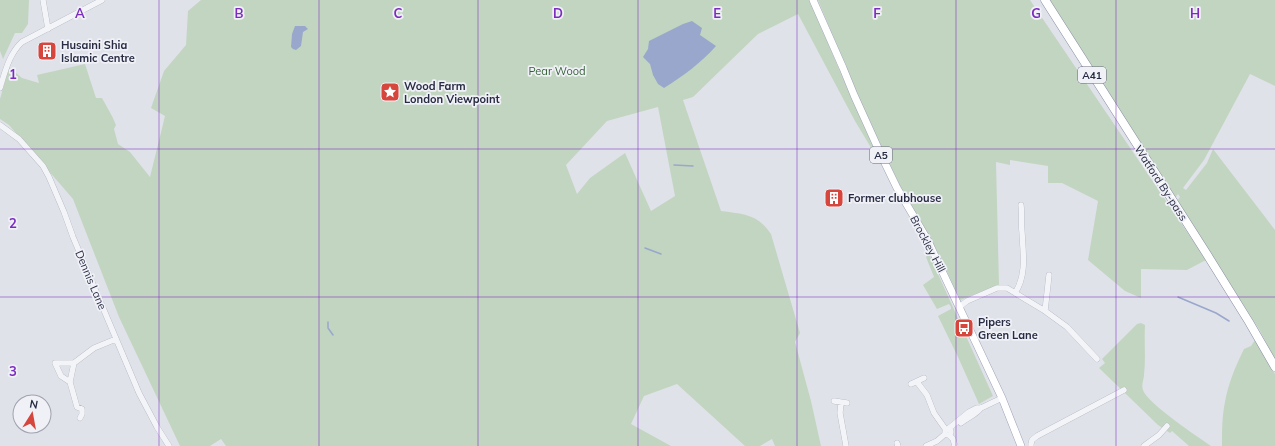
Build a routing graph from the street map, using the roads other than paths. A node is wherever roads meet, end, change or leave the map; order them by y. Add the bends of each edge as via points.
1 (42, 0) edge
2 (102, 0) edge
3 (813, 0) edge
4 (1044, 0) edge
5 (48, 29) junction
6 (0, 88) edge
7 (1, 128) edge
8 (1021, 204) dead end
9 (1049, 275) dead end
10 (1015, 293) junction
11 (959, 306) junction
12 (1046, 312) junction
13 (116, 339) junction
14 (1097, 359) dead end
15 (74, 363) junction
16 (1275, 367) edge
17 (924, 378) dead end
18 (70, 382) junction
19 (1124, 390) dead end
20 (1002, 398) junction
21 (847, 403) dead end
22 (80, 418) dead end
23 (1167, 426) dead end
24 (948, 432) junction
25 (169, 446) edge
26 (846, 446) edge
27 (926, 446) edge
28 (955, 446) edge
29 (1021, 446) edge
30 (1031, 446) edge
31 (1144, 446) edge

1 - 5 street
2 - 5 street
3 - 11 main road, Brockley Hill / A5 via 882,157 927,239
4 - 16 highway, Watford By-pass / A41 via 1224,282
5 - 6 street via 22,42 15,50
7 - 13 street, Dennis Lane via 19,139 43,166 49,177
8 - 10 street via 1024,257 1021,279
9 - 12 street
10 - 11 street via 1007,288 997,288
10 - 12 street
11 - 20 main road, Brockley Hill / A5
12 - 14 street via 1067,327
13 - 15 street via 94,348
13 - 25 street, Dennis Lane via 139,393
15 - 18 street
15 - 18 street via 56,363 61,376
17 - 24 street via 914,383 927,395 934,413
18 - 22 street via 76,407 82,409
19 - 30 street via 1037,436 1032,440
20 - 24 street via 966,414
20 - 29 main road, Brockley Hill / A5
21 - 26 street via 838,402
23 - 31 street
24 - 27 street
24 - 28 street

